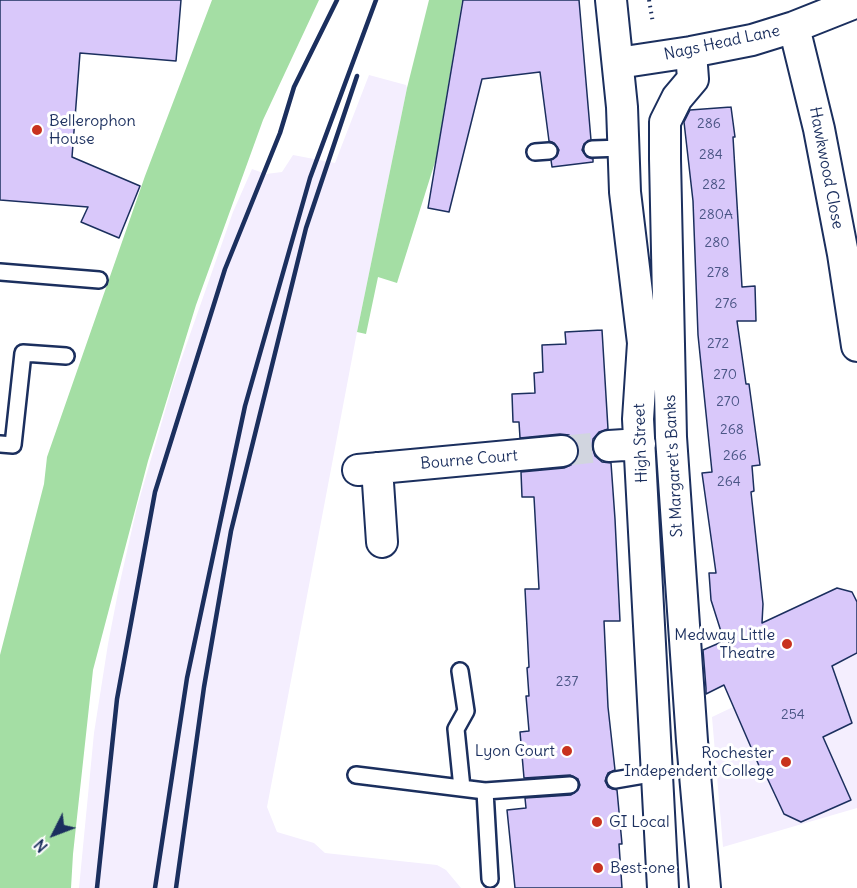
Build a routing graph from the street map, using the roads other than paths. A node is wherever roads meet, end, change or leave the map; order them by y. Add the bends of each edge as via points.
1 (611, 0) edge
2 (852, 2) edge
3 (794, 27) junction
4 (691, 52) junction
5 (618, 63) junction
6 (623, 148) junction
7 (592, 149) dead end
8 (0, 272) edge
9 (99, 280) dead end
10 (857, 346) edge
11 (66, 356) dead end
12 (0, 444) edge
13 (640, 444) junction
14 (609, 446) tunnel mouth
15 (562, 451) tunnel mouth
16 (382, 542) dead end
17 (460, 671) dead end
18 (656, 773) junction
19 (356, 776) dead end
20 (615, 780) dead end
21 (570, 785) dead end
22 (462, 788) junction
23 (485, 791) junction
24 (490, 879) dead end
25 (663, 888) edge
26 (705, 888) edge

1 - 5 street, High Street
2 - 3 street, Nags Head Lane
3 - 4 street, Nags Head Lane
3 - 10 street, Hawkwood Close via 822,141
4 - 5 street, Nags Head Lane
4 - 26 street, St Margaret's Banks via 693,79 677,98 664,125 671,436
5 - 6 street, High Street
6 - 7 lane
6 - 13 street, High Street via 643,343
8 - 9 lane
11 - 12 lane via 23,353 13,445
13 - 14 street
13 - 18 street, High Street
15 - 16 street, Bourne Court via 368,469
17 - 22 lane via 466,711 456,729
18 - 20 lane
18 - 25 street, High Street
19 - 22 lane
21 - 23 lane
22 - 23 lane
23 - 24 lane

